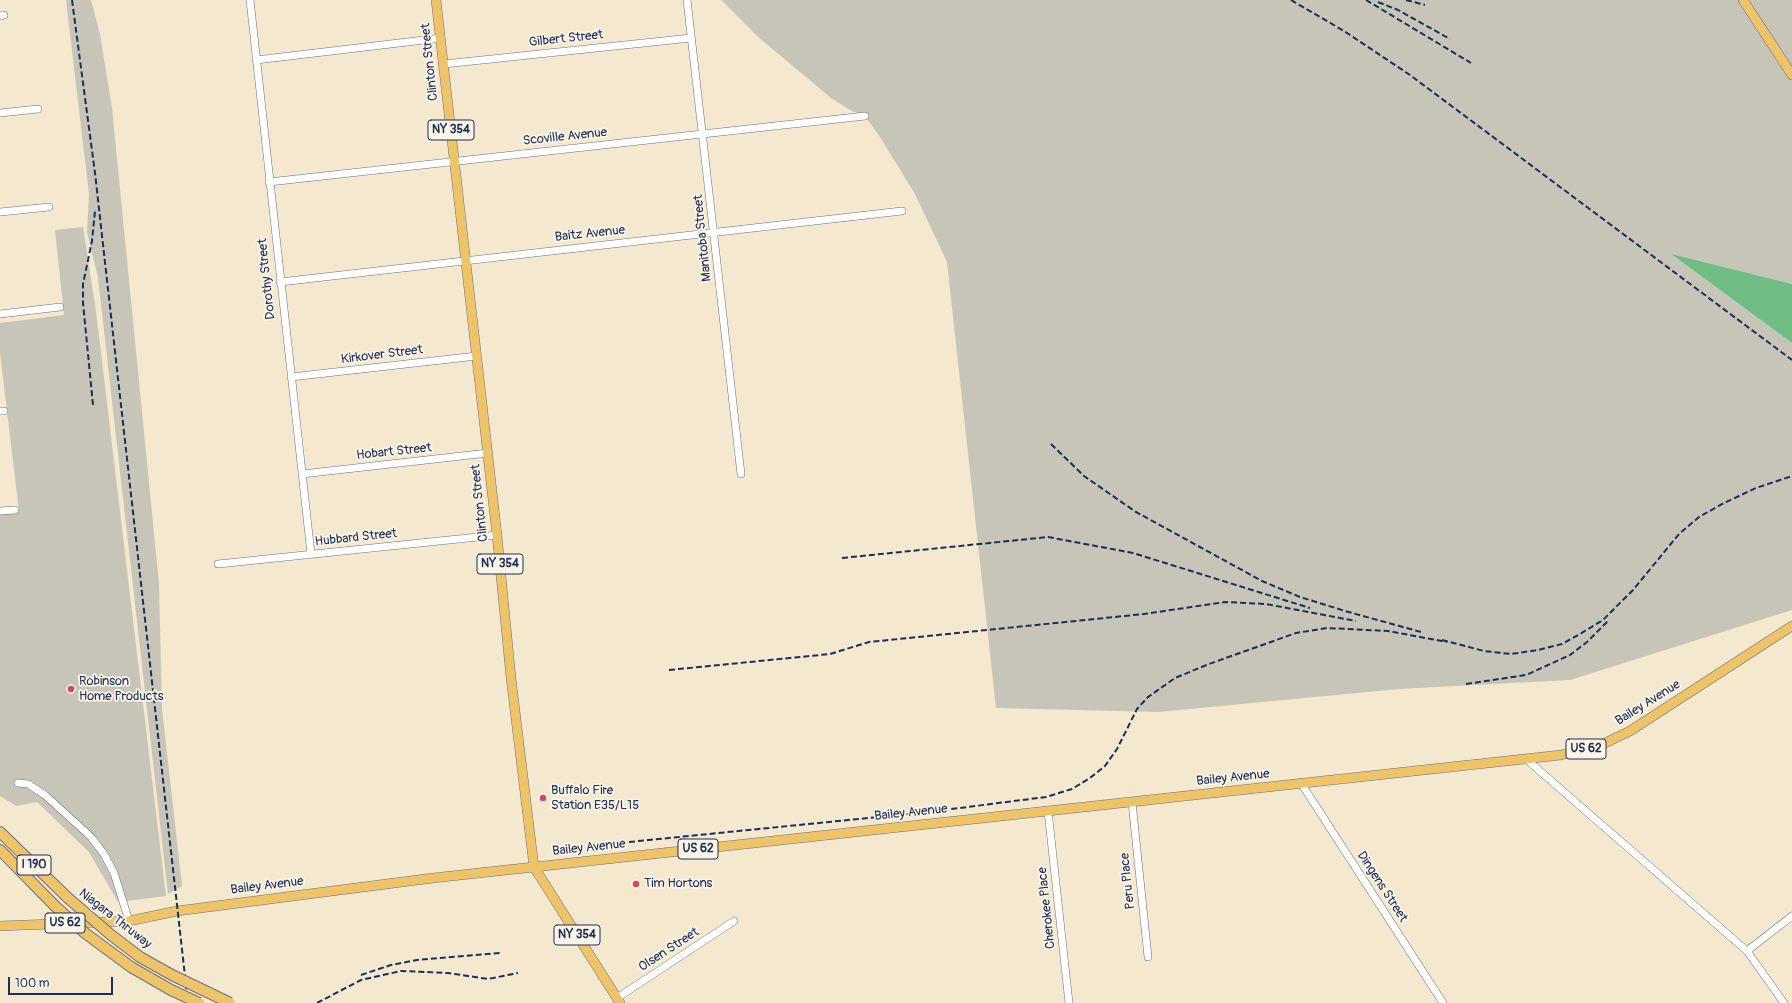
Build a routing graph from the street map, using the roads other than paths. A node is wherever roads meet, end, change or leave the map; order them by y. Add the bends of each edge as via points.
1 (250, 0) edge
2 (436, 0) edge
3 (687, 0) edge
4 (1743, 0) edge
5 (441, 38) junction
6 (691, 38) junction
7 (256, 60) junction
8 (444, 64) junction
9 (1792, 75) edge
10 (38, 109) dead end
11 (0, 113) edge
12 (865, 116) dead end
13 (703, 134) junction
14 (455, 162) junction
15 (269, 182) junction
16 (49, 207) dead end
17 (902, 211) dead end
18 (0, 212) edge
19 (714, 233) junction
20 (466, 260) junction
21 (280, 282) junction
22 (60, 307) dead end
23 (0, 314) edge
24 (477, 356) junction
25 (290, 377) junction
26 (488, 453) junction
27 (302, 474) junction
28 (740, 474) dead end
29 (15, 510) dead end
30 (0, 511) edge
31 (497, 535) junction
32 (311, 554) junction
33 (218, 564) dead end
34 (1792, 626) edge
35 (1526, 759) junction
36 (18, 783) dead end
37 (1301, 783) junction
38 (1132, 802) junction
39 (1048, 811) junction
40 (0, 832) edge
41 (0, 850) edge
42 (534, 867) junction
43 (1792, 916) edge
44 (129, 921) junction
45 (734, 921) dead end
46 (0, 926) edge
47 (1747, 951) junction
48 (1148, 957) dead end
49 (619, 1001) edge
50 (199, 1003) edge
51 (230, 1003) edge
52 (1069, 1003) edge
53 (1443, 1003) edge
54 (1784, 1003) edge

1 - 7 street, Dorothy Street
2 - 5 main road, Clinton Street / NY 354
3 - 6 street, Manitoba Street
4 - 9 main road
5 - 7 street
5 - 8 main road, Clinton Street / NY 354
6 - 8 street, Gilbert Street
6 - 13 street, Manitoba Street
7 - 15 street, Dorothy Street
8 - 14 main road, Clinton Street / NY 354
10 - 11 street
12 - 13 street, Scoville Avenue
13 - 14 street, Scoville Avenue
13 - 19 street, Manitoba Street
14 - 15 street, Scoville Avenue
14 - 20 main road, Clinton Street / NY 354
15 - 21 street, Dorothy Street
16 - 18 street
17 - 19 street, Baitz Avenue
19 - 20 street, Baitz Avenue
19 - 28 street, Manitoba Street
20 - 21 street, Baitz Avenue
20 - 24 main road, Clinton Street / NY 354
21 - 25 street, Dorothy Street
22 - 23 street
24 - 25 street, Kirkover Street
24 - 26 main road, Clinton Street / NY 354
25 - 27 street, Dorothy Street
26 - 27 street, Hobart Street
26 - 31 main road, Clinton Street / NY 354
27 - 32 street, Dorothy Street
29 - 30 street
31 - 32 street, Hubbard Street
31 - 42 main road, Clinton Street / NY 354
32 - 33 street, Hubbard Street
34 - 35 main road, Bailey Avenue / US 62 via 1630,731 1589,748 1561,755
35 - 37 main road, Bailey Avenue / US 62
35 - 47 street
36 - 44 street via 28,784 44,795 91,837 114,873
37 - 38 main road, Bailey Avenue / US 62
37 - 53 street, Dingens Street
38 - 39 main road, Bailey Avenue / US 62
38 - 48 street, Peru Place
39 - 42 main road, Bailey Avenue / US 62
39 - 52 street, Cherokee Place
40 - 51 highway, Niagara Thruway / I 190, bridge via 68,898 140,957
41 - 50 highway, Niagara Thruway / I 190, bridge via 85,934 131,967 170,990
42 - 44 main road, Bailey Avenue / US 62 via 177,911
42 - 49 main road, Clinton Street / NY 354
43 - 47 street
44 - 46 main road, Bailey Avenue / US 62
45 - 49 street, Olsen Street
47 - 54 street

